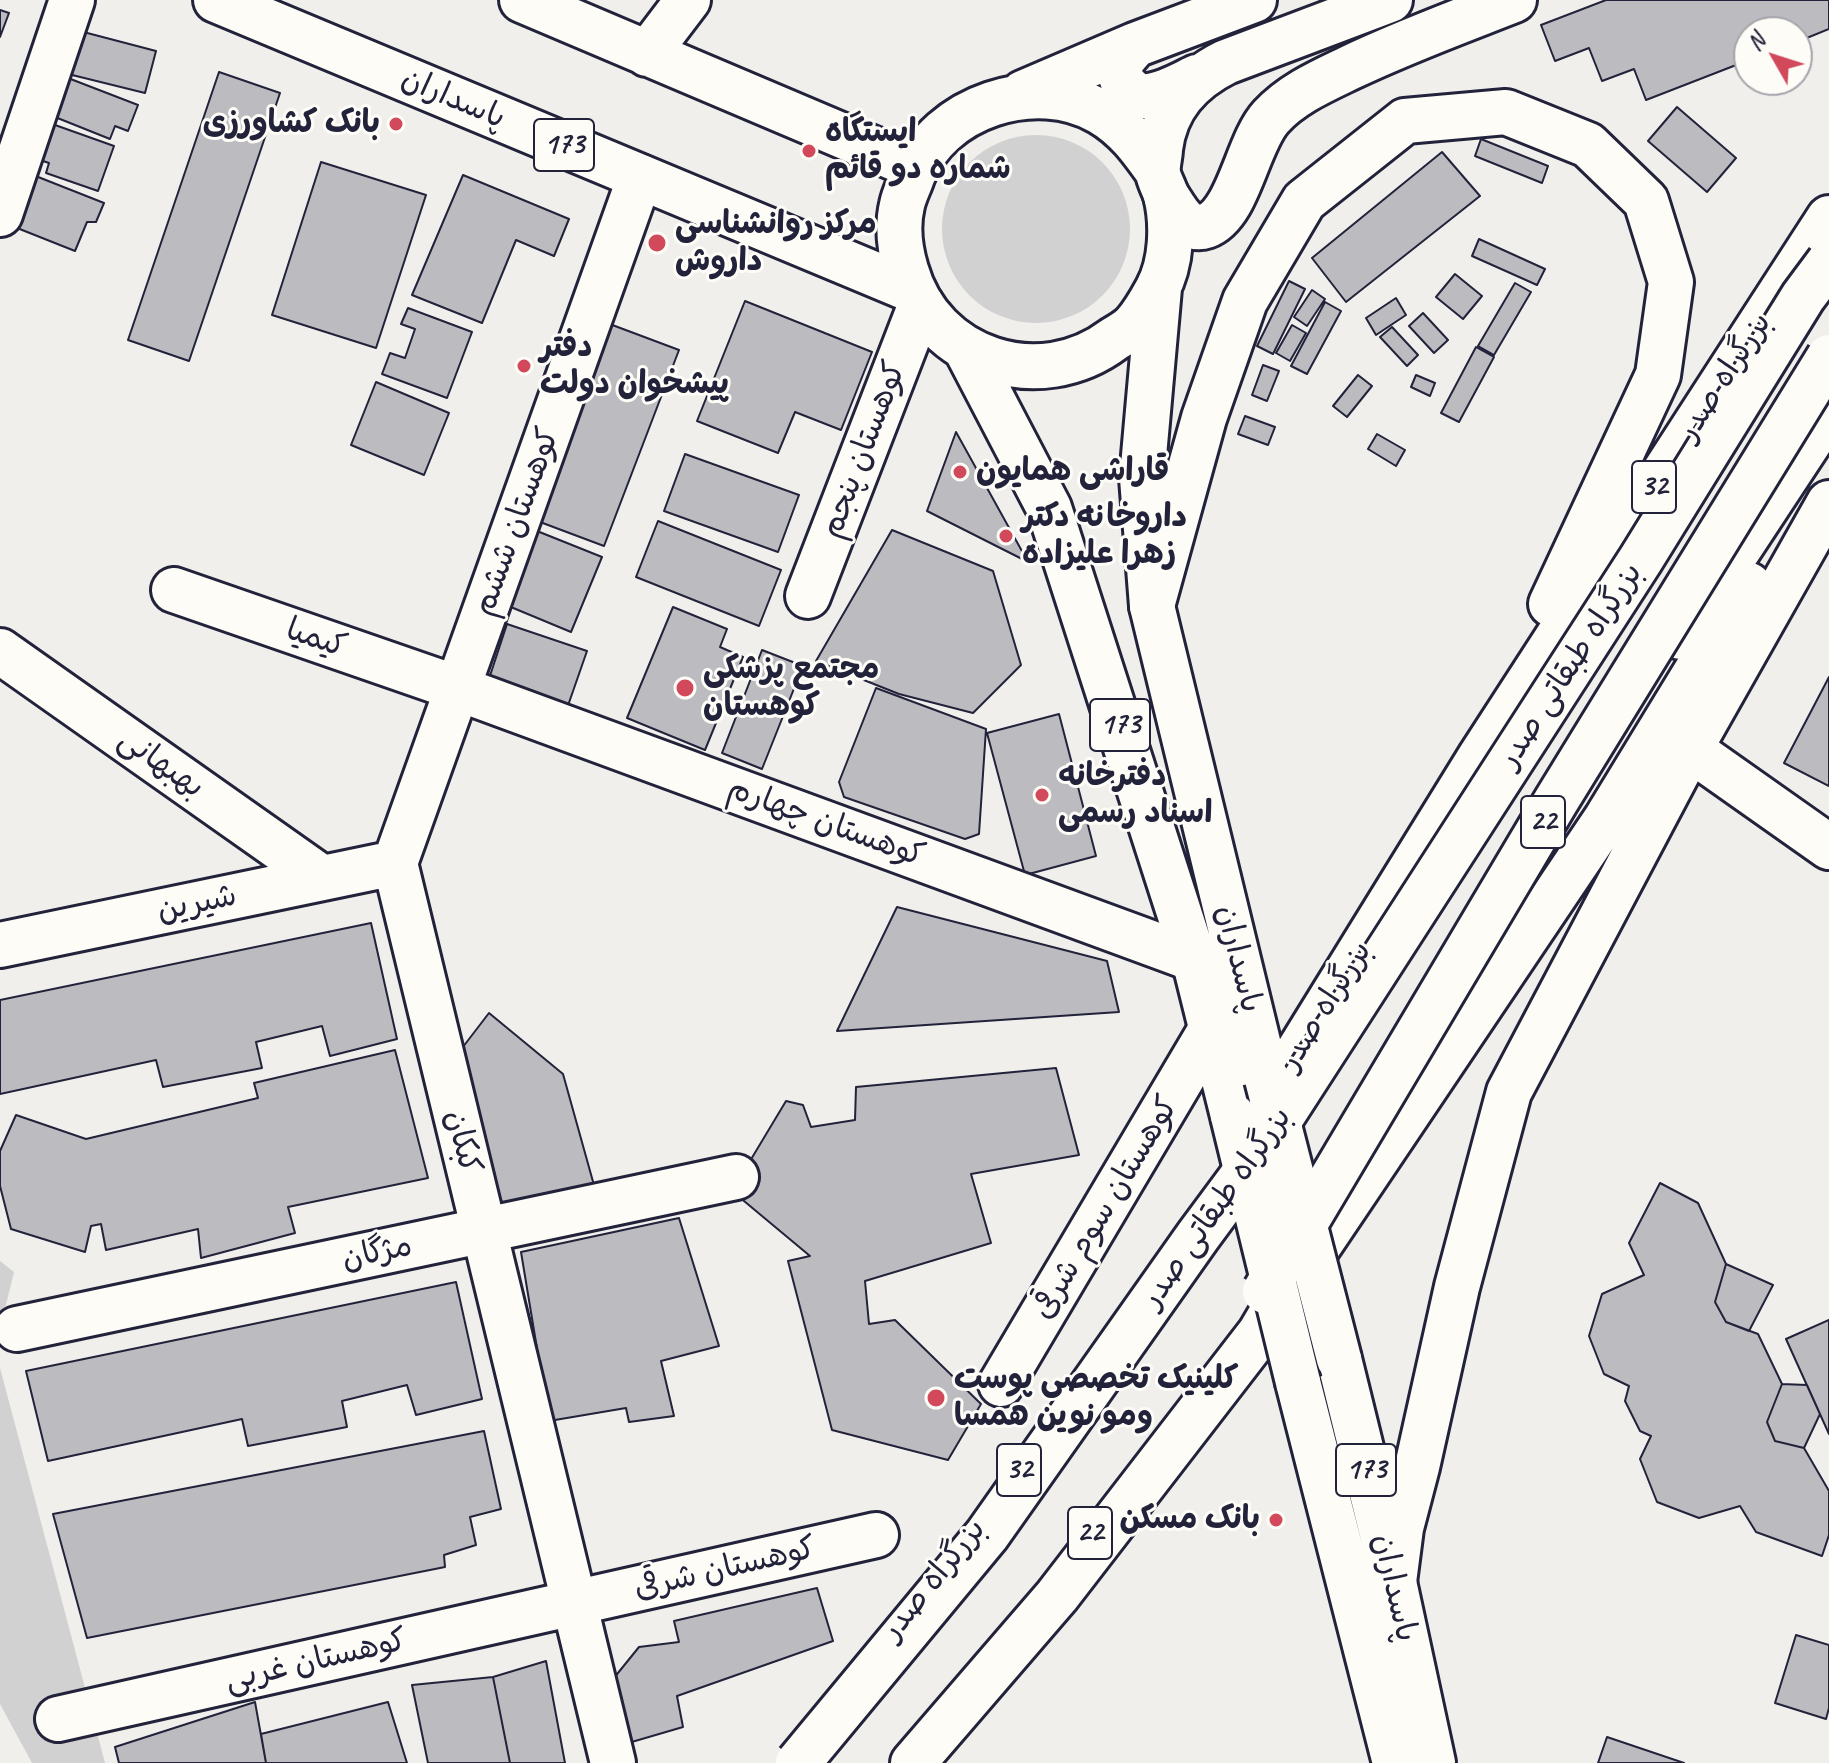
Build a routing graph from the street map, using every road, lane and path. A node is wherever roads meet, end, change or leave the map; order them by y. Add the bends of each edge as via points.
1 (72, 0) edge
2 (216, 0) edge
3 (522, 0) edge
4 (688, 0) edge
5 (1254, 0) edge
6 (1390, 0) edge
7 (1514, 0) edge
8 (1135, 45) junction
9 (647, 54) junction
10 (1203, 74) junction
11 (1015, 97) junction
12 (916, 167) junction
13 (640, 177) junction
14 (1162, 184) junction
15 (0, 214) edge
16 (1829, 218) edge
17 (1829, 262) edge
18 (1159, 287) junction
19 (916, 297) junction
20 (966, 349) junction
21 (1829, 357) edge
22 (1829, 412) edge
23 (1829, 462) edge
24 (1829, 503) edge
25 (174, 590) dead end
26 (808, 596) dead end
27 (1152, 606) junction
28 (1090, 630) junction
29 (0, 651) edge
30 (457, 688) junction
31 (1690, 749) junction
32 (1480, 757) junction
33 (1829, 847) edge
34 (395, 863) junction
35 (322, 878) junction
36 (0, 945) edge
37 (1194, 959) junction
38 (1210, 1031) junction
39 (736, 1177) dead end
40 (483, 1230) junction
41 (17, 1329) dead end
42 (1260, 1333) junction
43 (1001, 1384) dead end
44 (876, 1535) dead end
45 (1374, 1590) junction
46 (574, 1603) junction
47 (58, 1719) dead end
48 (613, 1763) edge
49 (781, 1763) edge
50 (798, 1763) edge
51 (899, 1763) edge
52 (913, 1763) edge
53 (1395, 1763) edge
54 (1433, 1763) edge

1 - 15 main road
2 - 13 main road, پاسداران / 173
3 - 9 main road
4 - 9 main road
5 - 8 main road
6 - 10 main road
7 - 14 main road via 1388,49 1309,87 1271,117 1230,202 1208,226 1188,224
8 - 10 main road via 1122,62 1120,75 1137,95 1167,91
8 - 11 main road
9 - 12 main road
10 - 14 main road via 1170,111 1163,128
11 - 12 main road via 975,109 941,133
11 - 14 main road via 1058,97 1098,111 1133,136
12 - 19 main road via 901,207 900,249
13 - 19 main road, پاسداران / 173
13 - 30 main road, کوهستان ششم
14 - 18 main road via 1171,242
16 - 32 main road, بزرگراه صدر / 32
17 - 50 main road, بزرگراه طبقاتی صدر / 22, bridge via 1249,1167 987,1535
18 - 20 main road via 1134,325 1097,352 1054,366 1008,365
18 - 27 main road, پاسداران / 173 via 1142,478
19 - 20 main road via 934,324
19 - 26 main road, کوهستان پنجم
20 - 28 main road, پاسداران / 173 via 1049,508
21 - 51 main road, بزرگراه طبقاتی صدر / 22, bridge via 1556,801 1265,1291 1049,1590
22 - 42 main road via 1569,805
23 - 42 main road via 1606,819
24 - 31 main road
25 - 30 main road, کیمیا
27 - 28 main road
27 - 32 main road via 1204,418 1245,301 1304,201 1405,121 1506,112 1588,145 1646,201 1671,282 1658,375
27 - 45 main road, پاسداران / 173, bridge via 1339,1359
28 - 37 main road, پاسداران / 173
29 - 35 main road, بهبهانی
30 - 34 main road
30 - 37 main road, کوهستان چهارم
31 - 33 main road
31 - 45 main road via 1509,1092 1401,1528
32 - 49 main road, بزرگراه صدر / 32 via 1232,1158 979,1528
34 - 35 main road, شیرین
34 - 40 main road, کبکان
35 - 36 main road, شیرین
37 - 38 main road, پاسداران / 173
38 - 43 main road, کوهستان سوم شرقی
38 - 45 main road, پاسداران / 173, bridge via 1298,1382
39 - 40 main road, مژگان
40 - 41 main road, مژگان
40 - 46 main road, کبکان
42 - 52 main road via 1057,1596
44 - 46 main road, کوهستان شرقی
45 - 53 main road, پاسداران / 173
45 - 54 main road, پاسداران / 173
46 - 47 main road, کوهستان غربی
46 - 48 main road, کبکان

